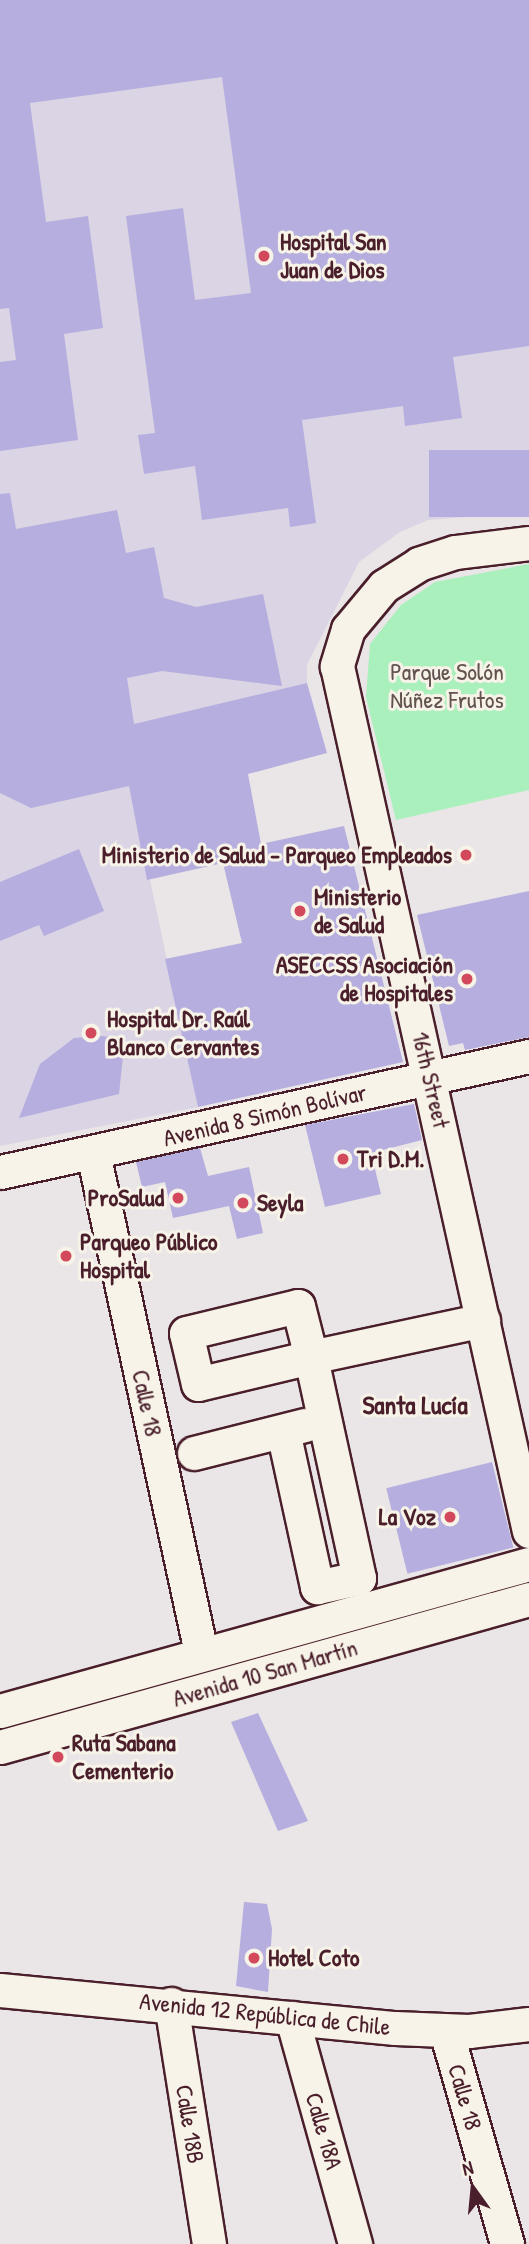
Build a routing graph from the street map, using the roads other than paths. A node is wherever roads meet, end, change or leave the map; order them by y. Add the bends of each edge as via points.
1 (529, 543) edge
2 (529, 1056) edge
3 (430, 1076) junction
4 (93, 1153) junction
5 (0, 1172) edge
6 (483, 1320) junction
7 (324, 1420) junction
8 (283, 1431) junction
9 (194, 1453) dead end
10 (529, 1531) edge
11 (529, 1564) edge
12 (529, 1599) edge
13 (201, 1653) junction
14 (0, 1711) edge
15 (0, 1746) edge
16 (0, 1990) edge
17 (171, 2004) junction
18 (292, 2018) junction
19 (529, 2024) edge
20 (446, 2031) junction
21 (209, 2244) edge
22 (355, 2244) edge
23 (507, 2244) edge

1 - 3 street, 16th Street via 455,552 419,564 384,586 348,629 337,666
2 - 3 street, Avenida 8 Simón Bolívar
3 - 4 street, Avenida 8 Simón Bolívar
3 - 6 street, 16th Street
4 - 5 street, Avenida 8 Simón Bolívar
4 - 13 street, Calle 18
6 - 7 street via 311,1357
6 - 10 street, 16th Street
7 - 8 street
7 - 8 street via 359,1578 317,1587
8 - 9 street
11 - 13 street, Avenida 10 San Martín
12 - 15 street, Avenida 10 San Martín
13 - 14 street, Avenida 10 San Martín
16 - 17 street, Avenida 12 República de Chile
17 - 18 street, Avenida 12 República de Chile
17 - 21 street, Calle 18B
18 - 20 street, Avenida 12 República de Chile
18 - 22 street, Calle 18A
19 - 20 street, Avenida 12 República de Chile
20 - 23 street, Calle 18

